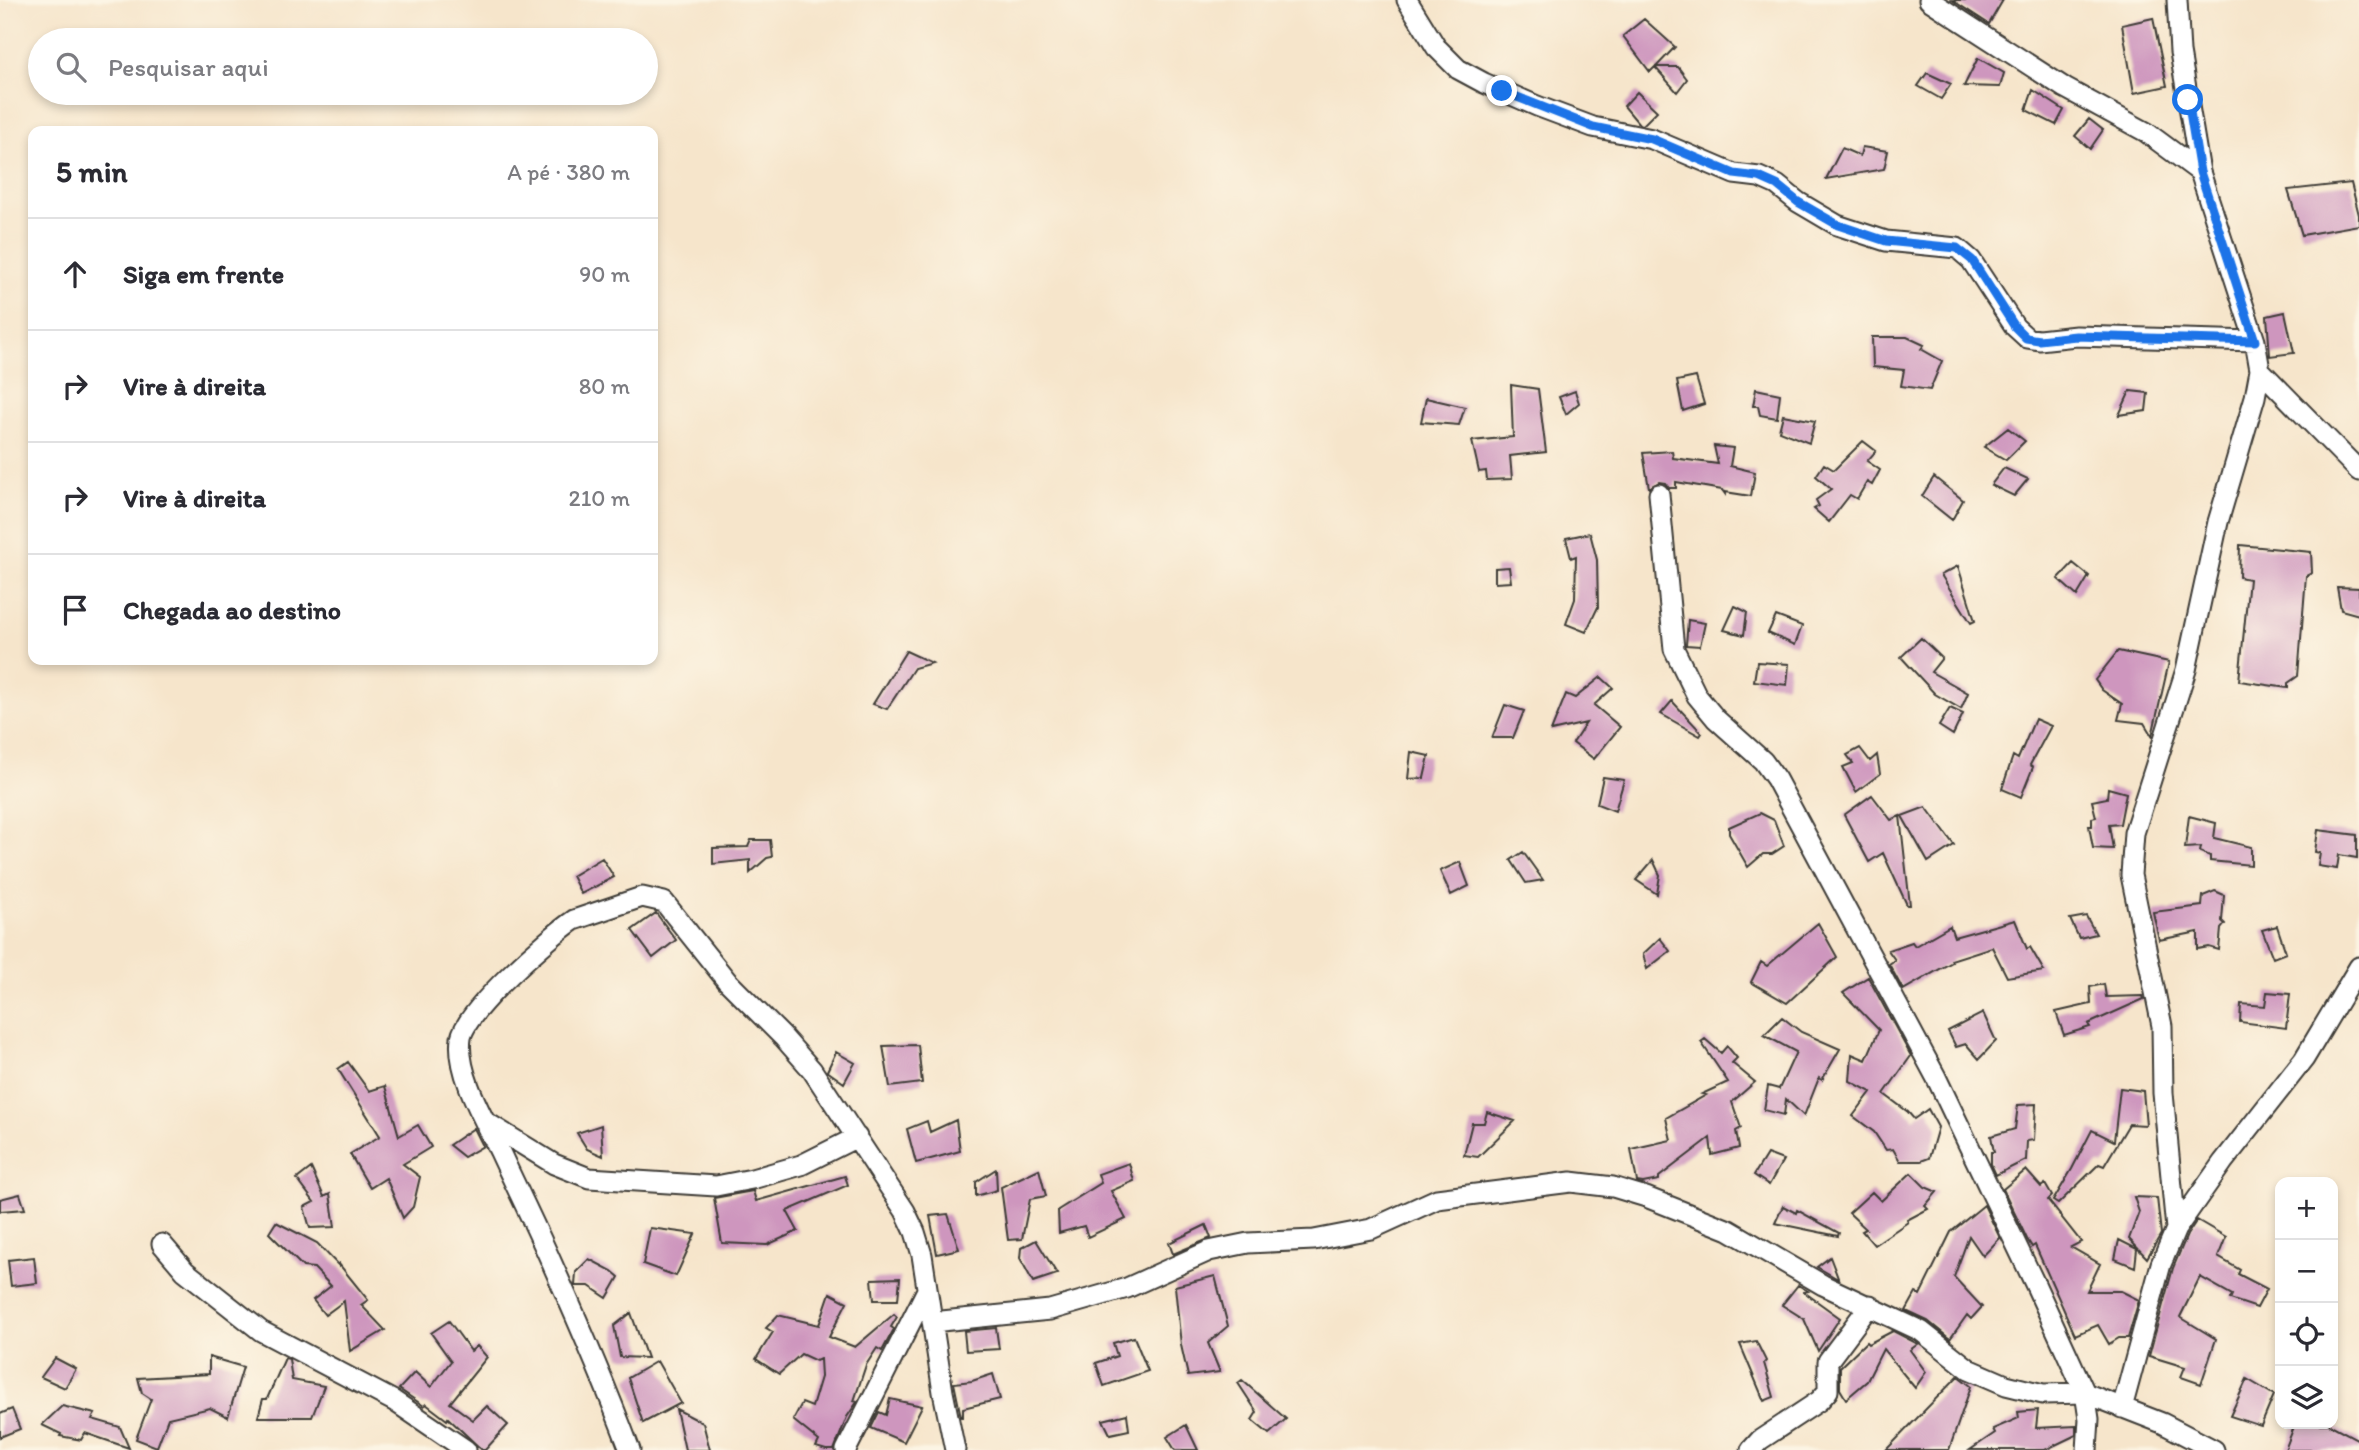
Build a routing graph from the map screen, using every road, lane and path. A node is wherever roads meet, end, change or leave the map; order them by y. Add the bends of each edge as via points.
1 (1407, 0) edge
2 (1929, 0) edge
3 (2177, 0) edge
4 (2200, 172) junction
5 (2255, 341) junction
6 (2260, 370) junction
7 (2359, 471) edge
8 (1659, 494) dead end
9 (2359, 967) edge
10 (485, 1121) junction
11 (857, 1137) junction
12 (2176, 1229) junction
13 (162, 1244) dead end
14 (927, 1290) junction
15 (1870, 1305) junction
16 (932, 1322) junction
17 (2085, 1393) junction
18 (2122, 1408) junction
19 (466, 1450) edge
20 (630, 1450) edge
21 (846, 1450) edge
22 (955, 1450) edge
23 (1751, 1450) edge
24 (2087, 1450) edge
25 (2214, 1450) edge

1 - 5 street via 1436,47 1458,69 1484,83 1593,127 1652,139 1734,174 1759,177 1838,225 1886,241 1957,248 1972,260 2026,338
2 - 4 street via 2065,88 2146,132
3 - 4 street via 2180,52
4 - 5 street
5 - 6 street
6 - 7 street
6 - 12 street via 2218,522 2186,670 2131,850 2131,875 2162,1026 2163,1093
8 - 17 street via 1674,649 1696,696 1776,779 1936,1077
9 - 12 street via 2304,1059
10 - 11 street via 554,1164 589,1178 716,1186 801,1165
10 - 11 street via 460,1053 462,1034 472,1016 565,926 642,897 664,902 727,981 811,1070
10 - 20 street via 555,1269
11 - 14 street via 915,1232
12 - 18 street via 2161,1264
13 - 19 street via 185,1271 261,1331 394,1401
14 - 16 street
14 - 21 street
15 - 16 street via 1823,1285 1729,1230 1646,1197 1571,1182 1437,1199 1371,1229 1314,1240 1248,1243 1209,1251 1127,1288 1050,1310
15 - 17 street via 1921,1331 1969,1369 2006,1385 2043,1394
15 - 23 street via 1828,1361 1828,1391
16 - 22 street
17 - 18 street
17 - 24 street via 2090,1419
18 - 25 street

